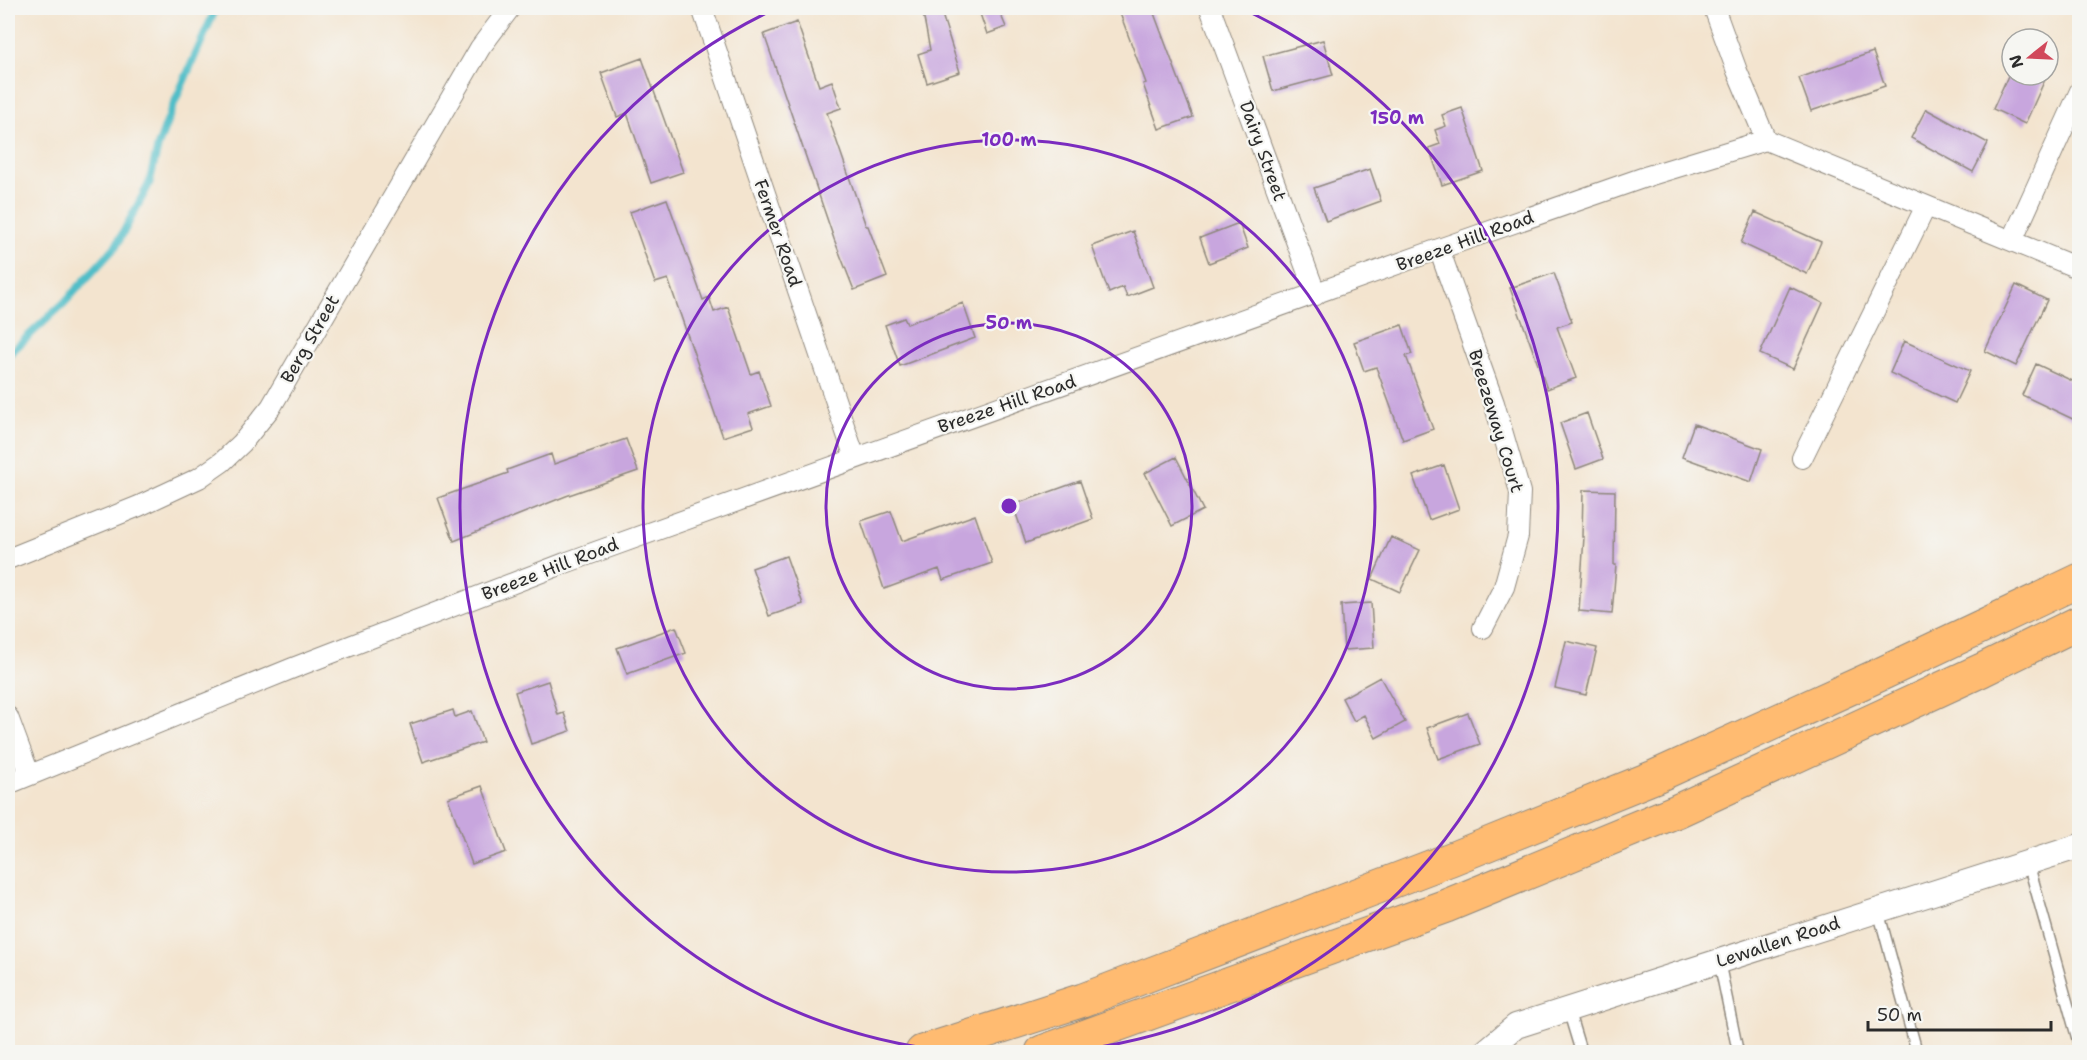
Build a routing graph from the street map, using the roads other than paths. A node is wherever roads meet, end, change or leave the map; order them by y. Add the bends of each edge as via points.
1 (510, 8) edge
2 (702, 8) edge
3 (1210, 8) edge
4 (1714, 8) edge
5 (2079, 91) edge
6 (1766, 140) junction
7 (1926, 206) junction
8 (2012, 241) junction
9 (1439, 249) junction
10 (2079, 269) edge
11 (1316, 295) junction
12 (855, 458) junction
13 (1802, 458) dead end
14 (8, 559) edge
15 (2079, 579) edge
16 (2079, 622) edge
17 (1483, 628) dead end
18 (8, 717) edge
19 (29, 774) junction
20 (8, 784) edge
21 (2079, 846) edge
22 (2028, 862) junction
23 (1878, 910) junction
24 (1719, 961) junction
25 (1568, 1009) junction
26 (2079, 1048) edge
27 (922, 1053) edge
28 (1042, 1053) edge
29 (1485, 1053) edge
30 (1581, 1053) edge
31 (1738, 1053) edge
32 (1917, 1053) edge

1 - 14 street, Berg Street via 480,48 271,407 242,443 222,462 169,493
2 - 12 street, Fermer Road
3 - 11 street, Dairy Street
4 - 6 street
5 - 8 street
6 - 7 street
6 - 9 street, Breeze Hill Road via 1648,176
7 - 8 street
7 - 13 street
8 - 10 street
9 - 11 street, Breeze Hill Road
9 - 17 street, Breezeway Court via 1494,403 1520,492 1518,536 1504,587
11 - 12 street, Breeze Hill Road
12 - 19 street, Breeze Hill Road via 565,563
15 - 27 highway via 1654,777 1083,1000
16 - 28 highway via 1677,811 1446,906
18 - 19 street
19 - 20 street, Breeze Hill Road
21 - 22 street, Lewallen Road
22 - 23 street, Lewallen Road
22 - 26 lane
23 - 24 street, Lewallen Road
23 - 32 lane
24 - 25 street, Lewallen Road
24 - 31 lane
25 - 29 street, Lewallen Road via 1516,1026
25 - 30 lane

